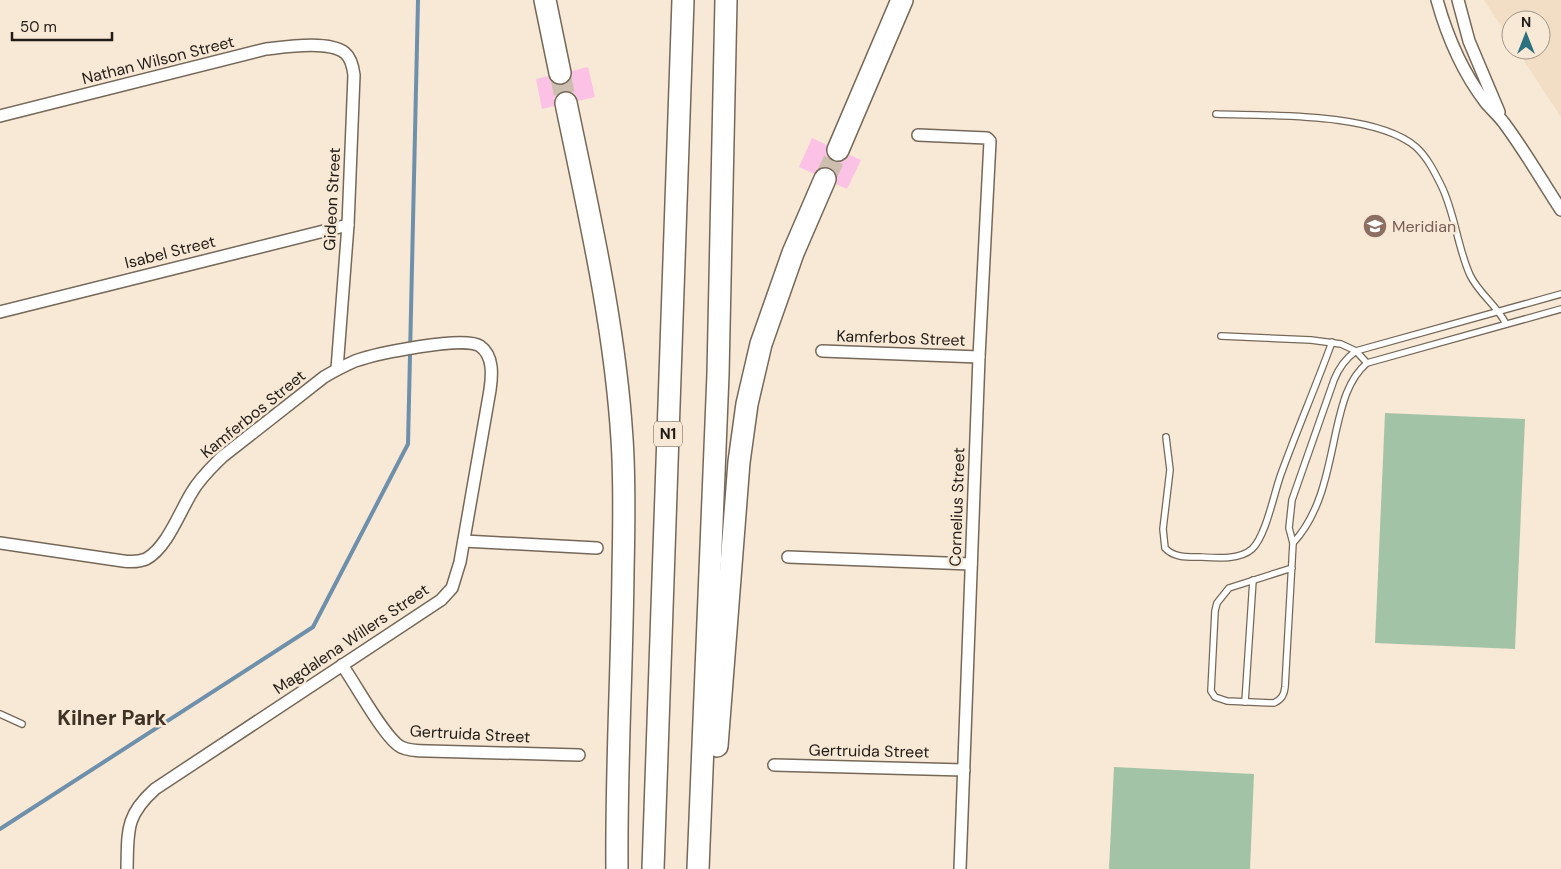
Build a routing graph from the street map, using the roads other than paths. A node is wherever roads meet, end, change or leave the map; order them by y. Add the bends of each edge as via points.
1 (545, 0) edge
2 (683, 0) edge
3 (726, 0) edge
4 (902, 0) edge
5 (1437, 0) edge
6 (1458, 0) edge
7 (325, 47) joint
8 (560, 73) tunnel mouth
9 (566, 103) tunnel mouth
10 (1216, 114) dead end
11 (0, 116) edge
12 (1504, 122) junction
13 (918, 135) dead end
14 (838, 150) tunnel mouth
15 (825, 179) tunnel mouth
16 (1561, 210) edge
17 (348, 225) junction
18 (1561, 294) edge
19 (1561, 309) edge
20 (0, 312) edge
21 (1500, 312) junction
22 (1506, 324) junction
23 (1221, 336) dead end
24 (1332, 342) junction
25 (477, 344) joint
26 (822, 351) dead end
27 (1356, 351) junction
28 (979, 358) junction
29 (1367, 363) junction
30 (337, 369) junction
31 (1166, 437) dead end
32 (464, 541) junction
33 (0, 543) edge
34 (1293, 543) junction
35 (597, 548) dead end
36 (788, 557) dead end
37 (971, 564) junction
38 (1292, 568) junction
39 (1253, 580) junction
40 (342, 665) junction
41 (1245, 702) junction
42 (0, 714) edge
43 (22, 724) dead end
44 (579, 755) dead end
45 (774, 765) dead end
46 (964, 770) junction
47 (127, 869) edge
48 (617, 869) edge
49 (653, 869) edge
50 (698, 869) edge
51 (708, 869) edge
52 (960, 869) edge

1 - 8 highway
2 - 49 highway, N1
3 - 50 highway via 718,374
4 - 14 highway
5 - 12 street via 1459,58 1482,97
6 - 12 street via 1469,40
7 - 11 street, Nathan Wilson Street via 266,49
7 - 17 street, Gideon Street via 345,53 353,69
9 - 48 highway via 607,310 622,440 624,518
10 - 21 lane via 1331,118 1377,128 1414,145 1424,154 1442,187 1470,275 1477,288
12 - 16 street
13 - 28 street, Cornelius Street via 989,139
15 - 51 highway via 792,253 761,344 748,404 739,462
17 - 20 street, Isabel Street
17 - 30 street, Gideon Street
18 - 21 lane
19 - 22 lane
21 - 22 lane
21 - 27 lane
22 - 29 lane
23 - 24 lane
24 - 27 lane
24 - 31 lane via 1262,534 1245,554 1183,556 1173,555 1165,548 1163,529 1170,470
25 - 30 street, Kamferbos Street via 423,346 368,358
25 - 32 street, Magdalena Willers Street via 488,356 491,380
26 - 28 street, Kamferbos Street
27 - 29 lane
27 - 34 lane via 1339,368 1292,500 1289,528
28 - 37 street, Cornelius Street
29 - 34 lane via 1347,390 1318,502 1307,526
30 - 33 street, Kamferbos Street via 210,468 191,493 164,541 146,559 123,561
32 - 35 street
32 - 40 street, Magdalena Willers Street via 458,573 447,594
34 - 38 lane
36 - 37 street
37 - 46 street, Cornelius Street
38 - 39 lane
38 - 41 lane via 1284,694 1274,702
39 - 41 lane
39 - 41 lane via 1229,588 1215,611 1211,691 1220,700
40 - 44 street, Gertruida Street via 391,740 400,747 428,751
40 - 47 street, Magdalena Willers Street via 155,789 141,802 130,823
42 - 43 lane
45 - 46 street, Gertruida Street
46 - 52 street, Cornelius Street

